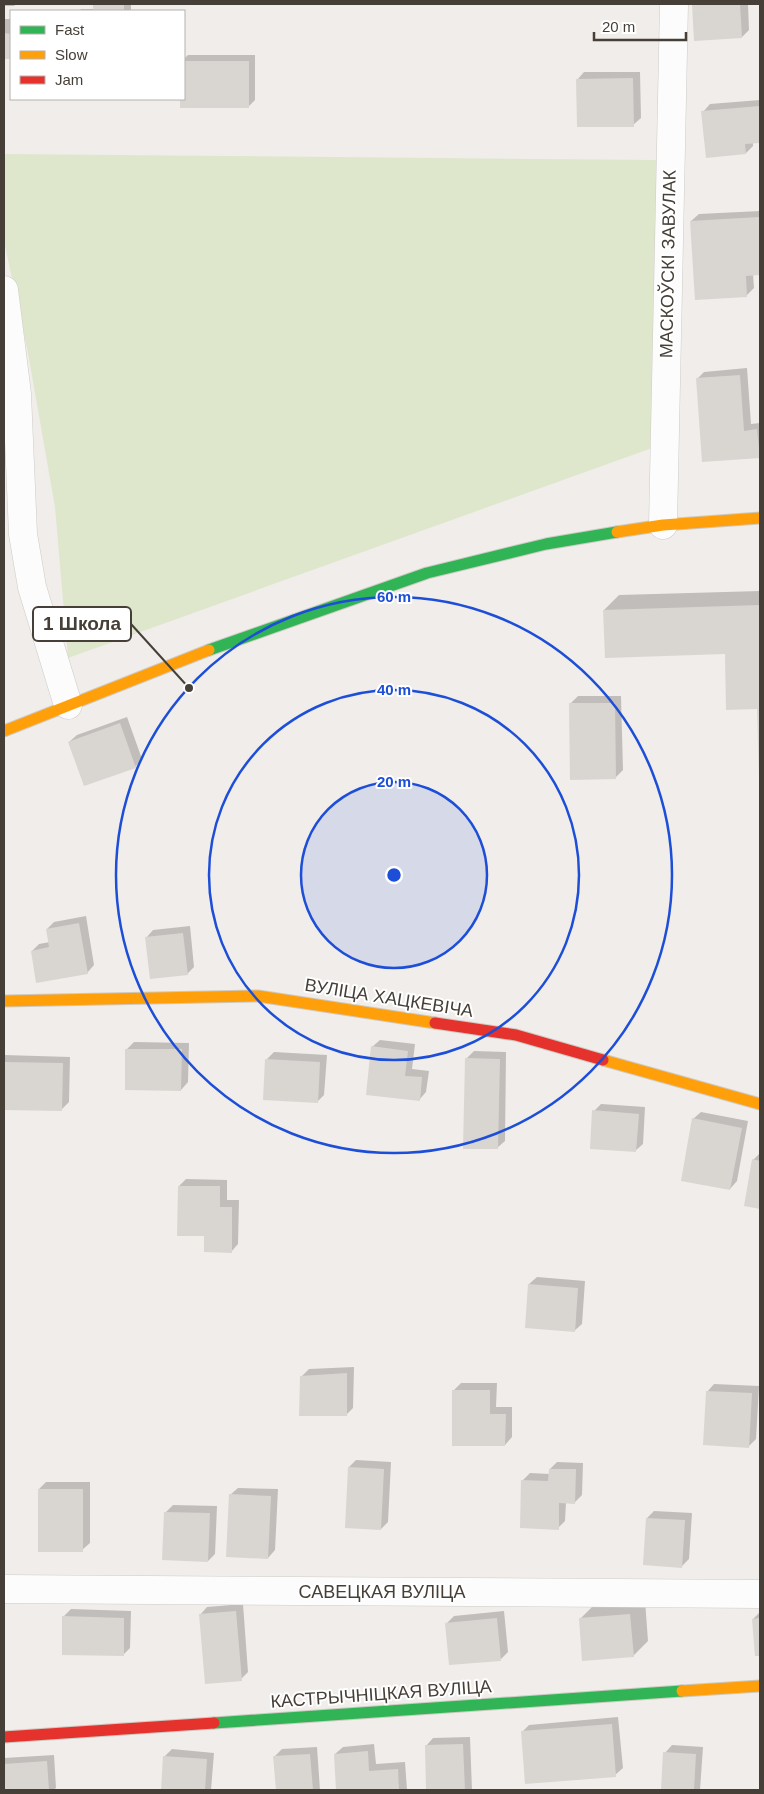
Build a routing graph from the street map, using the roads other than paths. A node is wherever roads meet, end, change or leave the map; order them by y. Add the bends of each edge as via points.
1 (674, 4) edge
2 (4, 290) edge
3 (10, 394) edge
4 (760, 518) edge
5 (663, 525) junction
6 (68, 705) junction
7 (4, 731) edge
8 (4, 1001) edge
9 (760, 1104) edge
10 (4, 1589) edge
11 (760, 1594) edge
12 (760, 1686) edge
13 (4, 1737) edge

1 - 5 street, МАСКОЎСКІ ЗАВУЛАК
2 - 3 street
3 - 6 street via 23,534 32,587
4 - 5 street
5 - 6 street via 546,544 428,573 198,654
6 - 7 street
8 - 9 street, ВУЛІЦА ХАЦКЕВІЧА via 258,996 516,1035
10 - 11 street, САВЕЦКАЯ ВУЛІЦА
12 - 13 street, КАСТРЫЧНІЦКАЯ ВУЛІЦА

